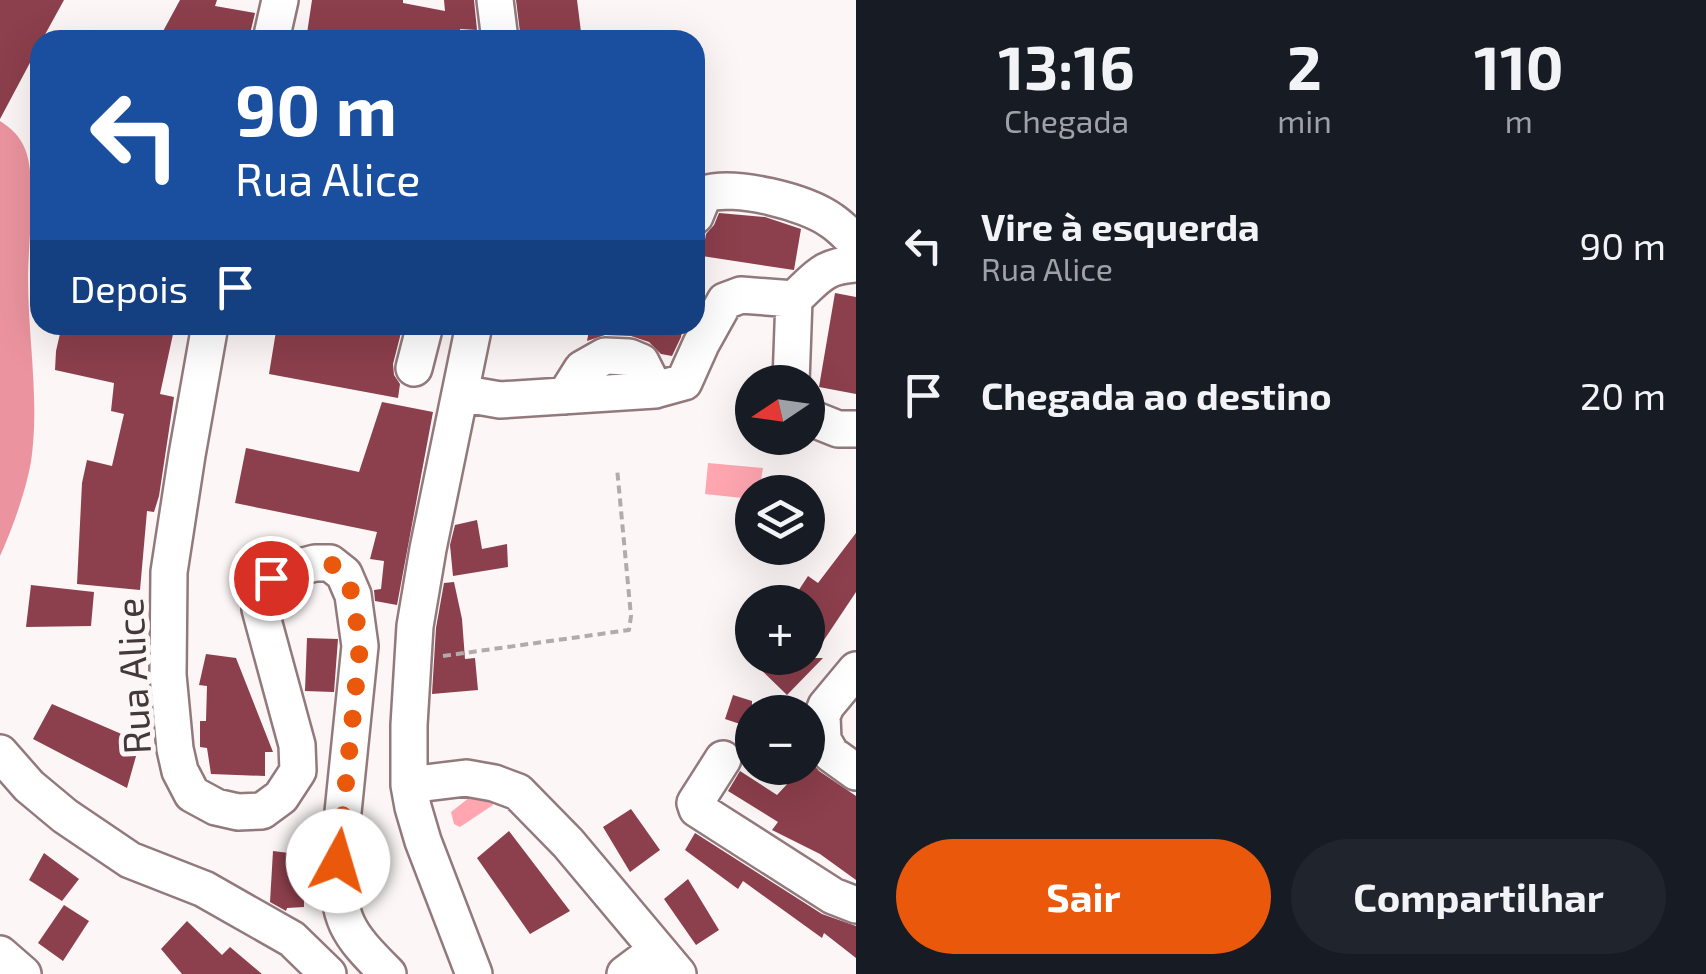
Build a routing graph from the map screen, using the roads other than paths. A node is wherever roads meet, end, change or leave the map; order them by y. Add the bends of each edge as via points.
1 (280, 0) edge
2 (494, 0) edge
3 (274, 30) edge
4 (498, 30) edge
5 (705, 194) edge
6 (856, 242) edge
7 (856, 264) edge
8 (794, 299) junction
9 (208, 335) edge
10 (422, 335) edge
11 (472, 335) edge
12 (792, 365) edge
13 (414, 368) dead end
14 (460, 393) junction
15 (825, 424) edge
16 (856, 429) edge
17 (856, 670) edge
18 (0, 753) edge
19 (723, 759) dead end
20 (856, 772) edge
21 (409, 785) junction
22 (856, 905) edge
23 (0, 954) edge
24 (668, 962) edge
25 (472, 972) edge
26 (23, 974) edge
27 (328, 974) edge
28 (388, 974) edge
29 (624, 974) edge

1 - 3 street
2 - 4 street
5 - 6 street via 783,199 830,219
7 - 8 street via 826,270
8 - 12 street
8 - 14 street via 741,295 726,302 684,382 655,390 641,362 604,356 582,369 564,396 500,400
9 - 28 street, Rua Alice via 169,572 168,675 180,771 192,794 216,807 262,811 281,797 298,771 297,744 260,609 262,593 285,571 330,563 344,574 353,596 360,646 338,889 346,926
10 - 13 street
11 - 14 street
14 - 21 street via 416,626
15 - 16 street
17 - 20 street via 822,716 831,754
18 - 27 street via 65,816 130,860 204,889 292,939
19 - 22 street via 696,807
21 - 24 street via 466,778 518,792
21 - 25 street
23 - 26 street
24 - 29 street

